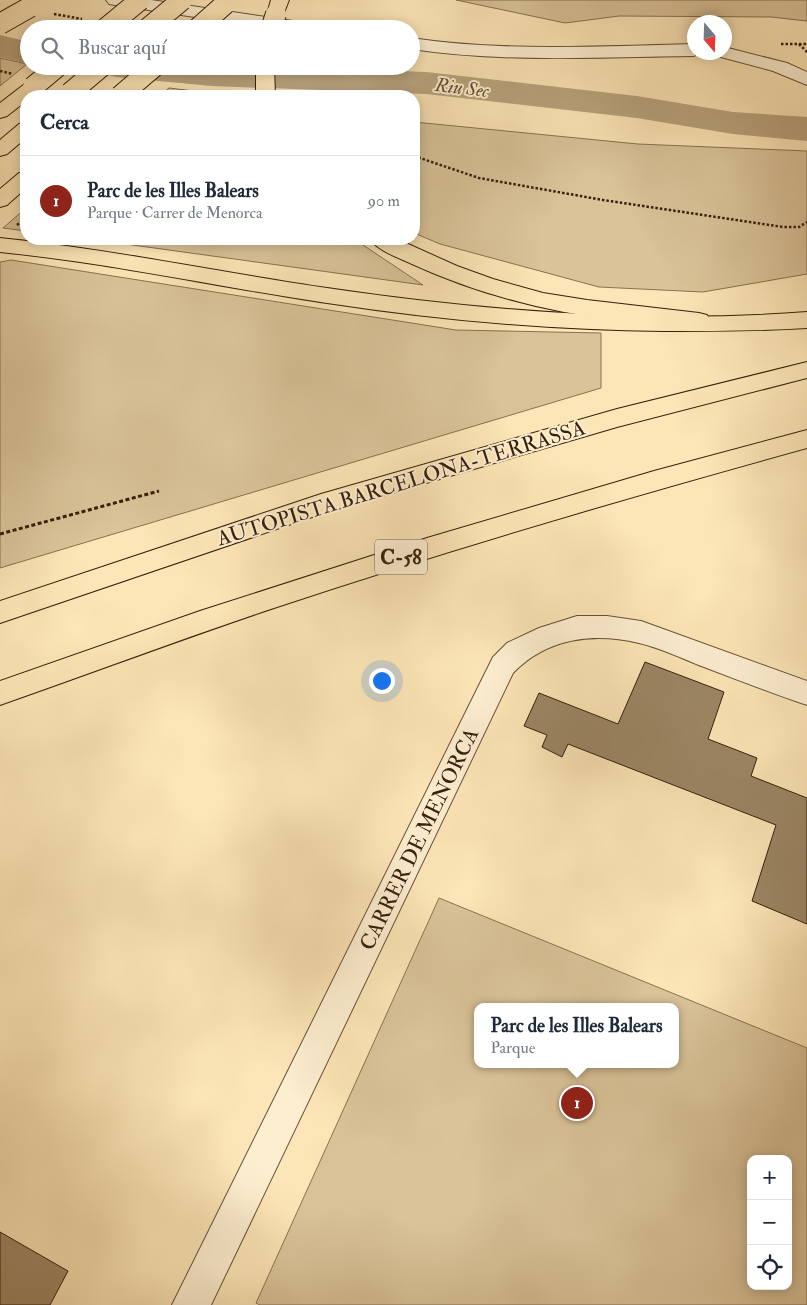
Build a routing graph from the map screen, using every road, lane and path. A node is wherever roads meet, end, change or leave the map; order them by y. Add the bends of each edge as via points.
1 (115, 0) edge
2 (140, 0) edge
3 (182, 0) edge
4 (228, 2) edge
5 (41, 7) edge
6 (84, 19) dead end
7 (116, 20) edge
8 (158, 20) edge
9 (208, 20) edge
10 (252, 20) edge
11 (0, 23) edge
12 (799, 44) dead end
13 (420, 45) edge
14 (687, 50) edge
15 (807, 52) edge
16 (732, 54) edge
17 (47, 75) edge
18 (91, 75) edge
19 (144, 75) edge
20 (265, 75) edge
21 (807, 79) edge
22 (29, 90) edge
23 (73, 90) edge
24 (127, 90) edge
25 (266, 90) edge
26 (20, 97) edge
27 (0, 112) edge
28 (20, 133) edge
29 (0, 150) edge
30 (420, 158) edge
31 (20, 183) edge
32 (0, 200) edge
33 (807, 222) edge
34 (0, 245) edge
35 (391, 245) edge
36 (807, 320) edge
37 (718, 324) junction
38 (807, 370) edge
39 (807, 439) edge
40 (159, 491) dead end
41 (0, 534) edge
42 (0, 612) edge
43 (0, 693) edge
44 (807, 693) edge
45 (191, 1305) edge

1 - 10 street
2 - 7 highway, bridge
3 - 8 highway, bridge
4 - 9 highway, bridge
5 - 6 path
5 - 11 highway, bridge
12 - 15 path
13 - 14 street via 507,53
16 - 21 street via 780,67
17 - 22 highway, bridge
18 - 23 highway, bridge
19 - 24 highway, bridge
20 - 25 highway
26 - 27 highway, bridge
28 - 29 highway
30 - 33 path via 479,178 603,200 783,227
31 - 32 highway
34 - 37 highway via 77,254 408,308 539,320
35 - 37 highway via 464,277 523,295
36 - 37 highway
38 - 42 highway, AUTOPISTA BARCELONA-TERRASSA via 617,418 321,504
39 - 43 highway, C-58 via 648,482 348,573
40 - 41 path
44 - 45 street, CARRER DE MENORCA via 641,632 607,627 577,627 517,651 503,665

